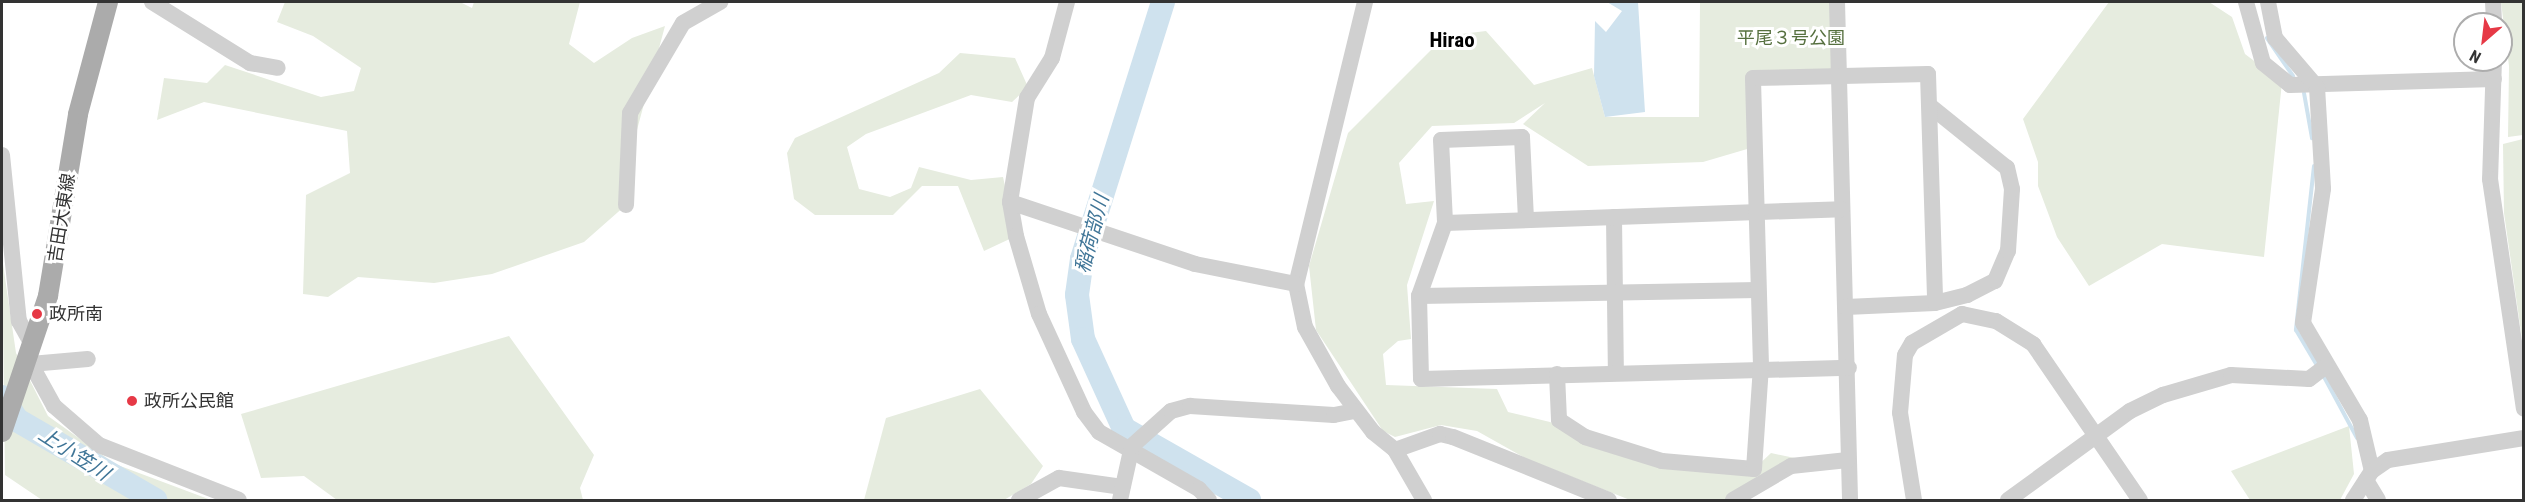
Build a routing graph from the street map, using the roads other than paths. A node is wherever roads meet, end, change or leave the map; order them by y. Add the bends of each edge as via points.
1 (108, 2) edge
2 (152, 2) edge
3 (720, 2) edge
4 (1067, 2) edge
5 (1365, 2) edge
6 (1837, 2) edge
7 (2246, 2) edge
8 (2268, 2) edge
9 (278, 68) dead end
10 (2494, 72) edge
11 (1840, 77) junction
12 (2494, 78) junction
13 (2317, 87) junction
14 (1929, 105) junction
15 (2, 155) edge
16 (1010, 202) junction
17 (626, 205) dead end
18 (1842, 209) junction
19 (1755, 213) junction
20 (1614, 217) junction
21 (1526, 219) junction
22 (1444, 223) junction
23 (1296, 284) junction
24 (1758, 290) junction
25 (1615, 291) junction
26 (1419, 296) junction
27 (1935, 303) junction
28 (1846, 307) junction
29 (28, 358) junction
30 (88, 358) dead end
31 (1761, 366) junction
32 (1849, 368) junction
33 (2319, 371) junction
34 (1616, 372) junction
35 (1557, 374) junction
36 (2522, 389) edge
37 (2523, 408) edge
38 (1355, 411) junction
39 (2, 432) edge
40 (2096, 435) junction
41 (2523, 438) edge
42 (1134, 444) junction
43 (1395, 450) junction
44 (1848, 460) junction
45 (2369, 475) junction
46 (1121, 494) edge
47 (239, 501) edge
48 (1019, 501) edge
49 (1209, 501) edge
50 (1424, 501) edge
51 (1609, 501) edge
52 (1733, 501) edge
53 (1850, 501) edge
54 (1914, 501) edge
55 (2008, 501) edge
56 (2140, 501) edge
57 (2353, 501) edge
58 (2378, 501) edge

1 - 29 main road, 吉田大東線 via 78,114 50,289
2 - 9 street via 249,63
3 - 17 street via 683,23 630,113
4 - 16 street via 1052,58 1027,98
5 - 23 street
6 - 11 street
7 - 13 street via 2263,63 2290,85
8 - 13 street via 2275,38
10 - 12 street
11 - 14 street via 1928,74
11 - 18 street
11 - 19 street via 1753,78
12 - 13 street
12 - 36 street via 2490,179
13 - 33 street via 2323,189 2303,323
14 - 27 street
14 - 27 street via 2003,163 2012,189 2008,251 1995,281
15 - 29 street via 19,321
16 - 23 street via 1185,261
16 - 42 street via 1039,314 1084,412 1099,432
18 - 19 street
18 - 28 street
19 - 20 street
19 - 24 street
20 - 21 street
20 - 25 street
21 - 22 street
21 - 22 street via 1522,137 1441,140
22 - 26 street
23 - 38 street via 1305,327
24 - 25 street
24 - 31 street
25 - 26 street
25 - 34 street
26 - 35 street via 1421,379
27 - 28 street
28 - 32 street
29 - 30 street
29 - 39 main road, 吉田大東線
29 - 47 street via 54,406 99,445
31 - 32 street
31 - 34 street
31 - 35 street via 1754,469 1662,461 1585,437 1559,420
32 - 44 street
33 - 40 street via 2258,373 2203,381 2130,411
33 - 45 street via 2360,420
34 - 35 street
36 - 37 street
38 - 42 street via 1334,415 1190,406 1171,411
38 - 43 street
40 - 54 street via 2033,344 1996,321 1962,314 1912,343 1905,355 1900,413
40 - 55 street
40 - 56 street
41 - 45 street via 2388,460
42 - 46 street
42 - 49 street via 1189,482
43 - 50 street
43 - 51 street via 1440,434 1454,437
44 - 52 street via 1791,466
44 - 53 street
45 - 57 street
45 - 58 street
46 - 48 street via 1059,478

